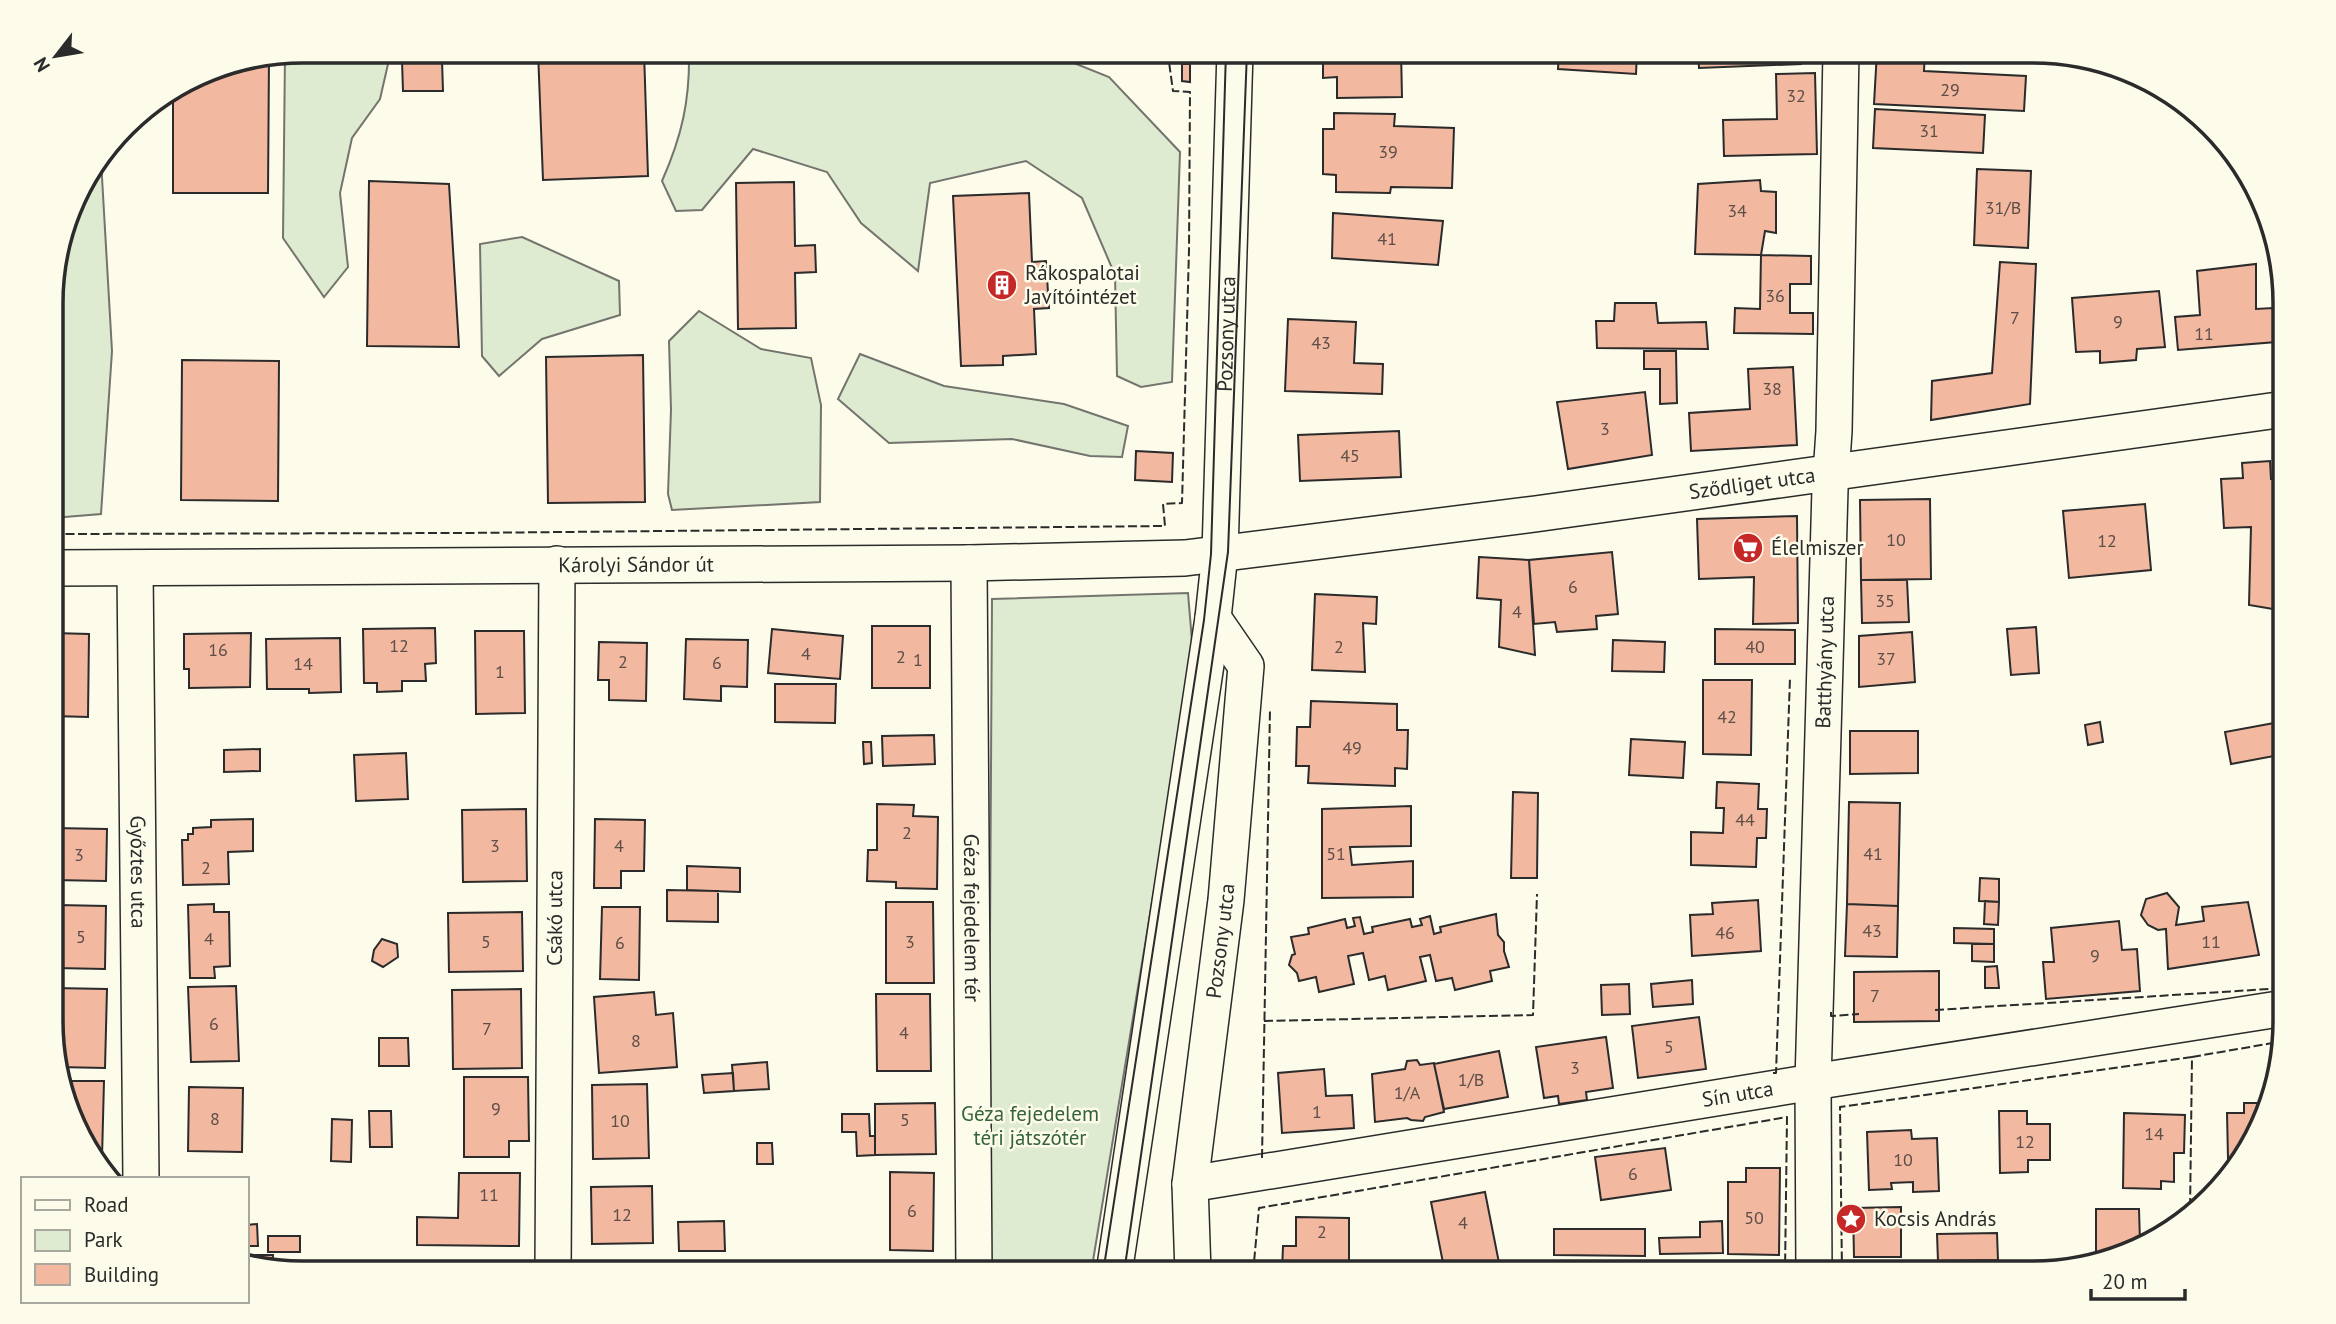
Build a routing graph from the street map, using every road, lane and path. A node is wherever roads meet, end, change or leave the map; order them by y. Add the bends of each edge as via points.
1 (1235, 63) edge
2 (1841, 63) edge
3 (2272, 412) edge
4 (1831, 472) junction
5 (1220, 553) junction
6 (969, 563) junction
7 (557, 564) junction
8 (63, 568) edge
9 (135, 568) junction
10 (1213, 618) junction
11 (2272, 1010) edge
12 (1813, 1082) junction
13 (141, 1177) edge
14 (1190, 1184) junction
15 (1193, 1260) edge
16 (1814, 1260) edge
17 (553, 1261) edge
18 (974, 1261) edge
19 (1116, 1261) edge

1 - 5 street, Pozsony utca
2 - 4 street, Batthyány utca
3 - 4 street, Sződliget utca
4 - 5 street, Sződliget utca
4 - 12 street, Batthyány utca
5 - 6 street, Károlyi Sándor út via 1185,558
5 - 10 street, Pozsony utca
6 - 7 street, Károlyi Sándor út
6 - 18 street, Géza fejedelem tér
7 - 9 street, Károlyi Sándor út
7 - 17 street, Csákó utca
8 - 9 street, Károlyi Sándor út
9 - 13 street, Győztes utca
10 - 14 street, Pozsony utca via 1246,666 1226,900
10 - 19 street, Pozsony utca
11 - 12 street, Sín utca
12 - 14 street, Sín utca
12 - 16 street, Batthyány utca
14 - 15 street, Pozsony utca

